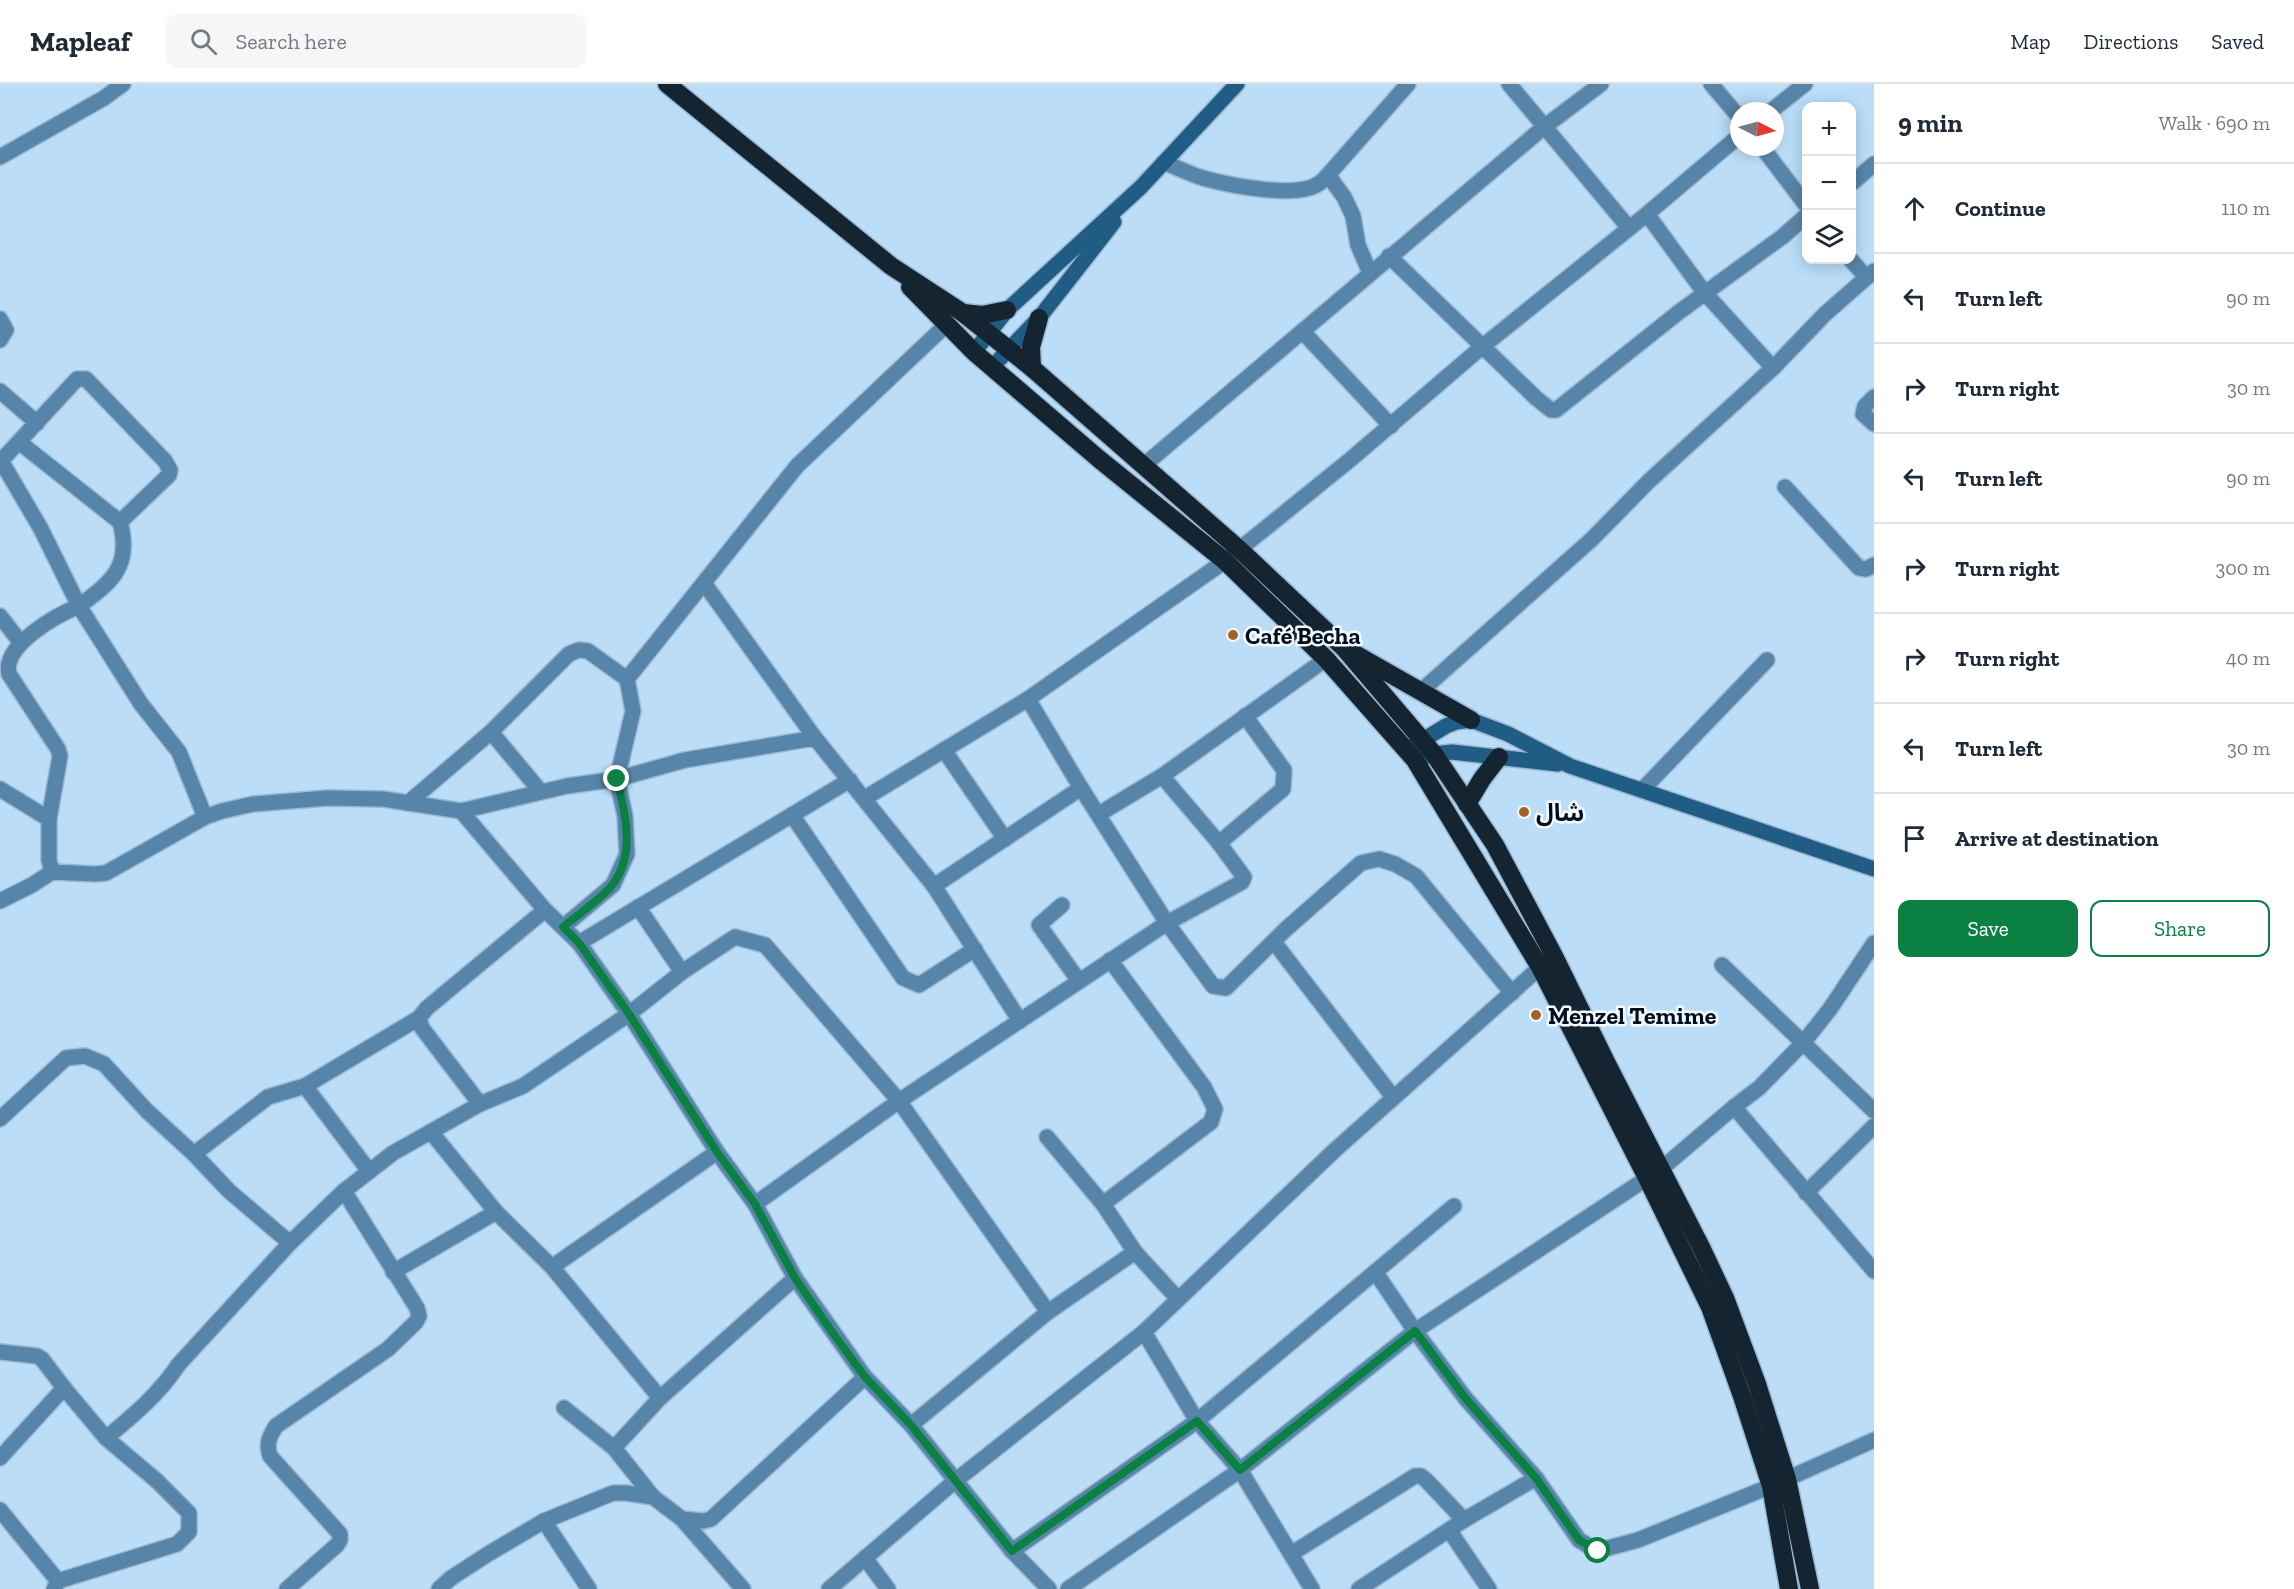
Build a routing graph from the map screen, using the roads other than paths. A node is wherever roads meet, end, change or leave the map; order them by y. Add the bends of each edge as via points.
1 (123, 84) edge
2 (667, 84) edge
3 (1237, 84) edge
4 (1408, 84) edge
5 (1509, 84) edge
6 (1601, 84) edge
7 (1712, 84) edge
8 (1805, 84) edge
9 (1782, 102) edge
10 (1730, 106) edge
11 (1544, 127) junction
12 (1730, 144) edge
13 (1769, 156) edge
14 (0, 157) edge
15 (1164, 162) junction
16 (1874, 164) edge
17 (1328, 175) junction
18 (1856, 179) edge
19 (1141, 187) junction
20 (1802, 200) edge
21 (1647, 214) junction
22 (1802, 220) edge
23 (1629, 228) junction
24 (1389, 256) junction
25 (1856, 264) edge
26 (891, 267) junction
27 (1370, 273) junction
28 (1870, 274) edge
29 (1704, 292) junction
30 (1007, 310) junction
31 (963, 313) junction
32 (1039, 318) junction
33 (0, 319) edge
34 (946, 325) junction
35 (988, 332) junction
36 (1303, 332) junction
37 (0, 340) edge
38 (1483, 346) junction
39 (1010, 350) junction
40 (975, 352) junction
41 (993, 366) junction
42 (1032, 368) junction
43 (1773, 368) junction
44 (0, 391) edge
45 (1874, 397) edge
46 (37, 423) junction
47 (1874, 424) edge
48 (1391, 426) junction
49 (19, 442) junction
50 (1, 460) edge
51 (1143, 466) junction
52 (1785, 487) dead end
53 (120, 522) junction
54 (1240, 550) junction
55 (1225, 561) junction
56 (1874, 564) edge
57 (704, 583) junction
58 (79, 606) junction
59 (0, 616) edge
60 (21, 643) junction
61 (1344, 648) junction
62 (1326, 659) junction
63 (1767, 660) dead end
64 (627, 679) junction
65 (1421, 691) junction
66 (1028, 699) junction
67 (1245, 716) junction
68 (1470, 720) junction
69 (491, 732) junction
70 (815, 738) junction
71 (1423, 739) junction
72 (944, 750) junction
73 (1434, 754) junction
74 (1411, 755) junction
75 (1499, 757) junction
76 (1570, 766) junction
77 (1162, 776) junction
78 (617, 779) junction
79 (850, 780) junction
80 (1081, 788) junction
81 (0, 789) edge
82 (1643, 789) junction
83 (541, 792) junction
84 (865, 798) junction
85 (408, 803) junction
86 (1467, 804) junction
87 (460, 811) junction
88 (1099, 814) junction
89 (792, 815) junction
90 (205, 817) junction
91 (50, 819) junction
92 (1005, 839) junction
93 (1219, 843) junction
94 (1874, 869) edge
95 (52, 872) junction
96 (934, 886) junction
97 (0, 901) edge
98 (1062, 905) dead end
99 (638, 907) junction
100 (544, 910) junction
101 (1167, 923) junction
102 (563, 927) junction
103 (1274, 942) junction
104 (579, 943) junction
105 (1874, 943) edge
106 (975, 949) junction
107 (1110, 960) junction
108 (1547, 961) junction
109 (1722, 965) dead end
110 (682, 972) junction
111 (1079, 981) junction
112 (1512, 993) junction
113 (629, 1014) junction
114 (419, 1018) junction
115 (1020, 1021) junction
116 (1803, 1043) junction
117 (305, 1086) junction
118 (1393, 1097) junction
119 (899, 1101) junction
120 (480, 1104) junction
121 (1734, 1107) junction
122 (1874, 1111) edge
123 (0, 1119) edge
124 (1874, 1126) edge
125 (431, 1132) junction
126 (1047, 1137) dead end
127 (717, 1152) junction
128 (194, 1154) junction
129 (369, 1171) junction
130 (1654, 1173) junction
131 (344, 1191) junction
132 (1806, 1193) junction
133 (755, 1204) junction
134 (1103, 1204) junction
135 (1454, 1206) dead end
136 (496, 1212) junction
137 (290, 1243) junction
138 (1136, 1252) junction
139 (552, 1267) junction
140 (1874, 1271) edge
141 (393, 1272) junction
142 (1376, 1273) junction
143 (795, 1278) junction
144 (1178, 1299) junction
145 (1048, 1312) junction
146 (1415, 1331) junction
147 (1144, 1332) junction
148 (0, 1352) edge
149 (865, 1377) junction
150 (64, 1388) junction
151 (660, 1398) junction
152 (564, 1408) dead end
153 (1197, 1421) junction
154 (911, 1425) junction
155 (106, 1438) junction
156 (1874, 1440) edge
157 (614, 1448) junction
158 (0, 1458) edge
159 (1240, 1470) junction
160 (1536, 1478) junction
161 (955, 1481) junction
162 (1779, 1483) junction
163 (653, 1497) junction
164 (0, 1510) edge
165 (682, 1520) junction
166 (1464, 1520) junction
167 (544, 1521) junction
168 (1449, 1530) junction
169 (1012, 1551) junction
170 (1291, 1554) junction
171 (865, 1558) junction
172 (56, 1585) edge
173 (287, 1589) edge
174 (439, 1589) edge
175 (589, 1589) edge
176 (743, 1589) edge
177 (829, 1589) edge
178 (888, 1589) edge
179 (1049, 1589) edge
180 (1068, 1589) edge
181 (1312, 1589) edge
182 (1359, 1589) edge
183 (1489, 1589) edge
184 (1789, 1589) edge
185 (1809, 1589) edge

1 - 14 street
2 - 26 highway
3 - 15 street
4 - 17 street
5 - 11 street
6 - 11 street
7 - 10 street
8 - 9 street
11 - 23 street
11 - 24 street
12 - 21 street
13 - 20 street
15 - 17 street via 1213,180 1290,191 1318,185
15 - 19 street
16 - 18 street
17 - 27 street via 1353,216 1358,246
19 - 30 street
19 - 32 street
21 - 23 street
21 - 29 street
22 - 29 street
23 - 38 street
24 - 27 street
24 - 38 street
25 - 28 street
26 - 31 highway
26 - 34 highway
27 - 36 street
28 - 43 street
29 - 38 street via 1556,410 1536,398
29 - 43 street
30 - 31 highway via 982,315
30 - 35 street
31 - 35 highway
32 - 39 street
32 - 42 highway via 1031,347
33 - 37 street via 6,330
34 - 40 highway
34 - 57 street via 797,466
35 - 39 highway
35 - 40 street
36 - 48 street
36 - 51 street
38 - 48 street
39 - 41 street
39 - 42 highway
40 - 41 highway
41 - 55 highway
42 - 51 highway
43 - 65 street via 1649,481 1592,539
44 - 46 street
45 - 47 street via 1863,414
46 - 49 street
46 - 53 street via 77,379 86,379 165,461 169,475
48 - 54 street
49 - 50 street
49 - 53 street
50 - 58 street
51 - 54 highway
52 - 56 street via 1859,568
53 - 58 street via 124,546 117,573 102,590
54 - 55 street
54 - 61 highway
55 - 62 highway
55 - 66 street
57 - 64 street
57 - 70 street
58 - 60 street via 59,614
58 - 90 street via 141,704 179,752
59 - 60 street
60 - 91 street via 9,662 9,674 55,742 60,756
61 - 65 highway
61 - 71 highway
62 - 67 street
62 - 74 highway
63 - 82 street
64 - 69 street via 588,651 579,650 569,654
64 - 78 street via 633,711
65 - 68 highway
66 - 72 street
66 - 80 street
67 - 77 street
67 - 93 street via 1284,770 1283,789
68 - 71 street via 1456,722
68 - 76 street via 1508,734
69 - 83 street
69 - 85 street
70 - 78 street via 684,760
70 - 79 street
71 - 73 highway
71 - 74 street
72 - 84 street
72 - 92 street
73 - 74 street
73 - 75 street
73 - 86 highway
74 - 108 highway
75 - 76 street
75 - 86 highway
76 - 82 street
77 - 88 street
77 - 93 street
78 - 83 street
78 - 102 street via 625,816 627,854 613,885
79 - 84 street
79 - 89 street
80 - 88 street
80 - 92 street
81 - 91 street
82 - 94 street
83 - 87 street
84 - 96 street
85 - 87 street
85 - 90 street via 327,798 253,804
86 - 108 highway via 1496,845
87 - 100 street
88 - 101 street
89 - 99 street
89 - 106 street via 903,978 919,985
90 - 95 street via 106,873
91 - 95 street
92 - 96 street
93 - 101 street via 1242,872 1242,882
95 - 97 street
96 - 106 street
98 - 111 street via 1039,925
99 - 104 street
99 - 110 street
100 - 102 street
100 - 114 street
101 - 103 street via 1218,988 1226,988
101 - 107 street
102 - 104 street
103 - 112 street via 1361,863 1378,859 1416,876
103 - 118 street
104 - 113 street
105 - 116 street
106 - 115 street
107 - 111 street
107 - 134 street via 1204,1087 1215,1109 1211,1122
108 - 112 street
108 - 130 highway
109 - 116 street
110 - 113 street
110 - 119 street via 735,937 765,945
111 - 115 street
112 - 118 street
113 - 120 street via 523,1086
113 - 127 street
114 - 117 street
114 - 120 street via 422,1028
115 - 119 street
116 - 121 street via 1759,1088
116 - 122 street
117 - 128 street via 268,1097
117 - 129 street
118 - 144 street
119 - 133 street
119 - 145 street
120 - 125 street
121 - 130 street
121 - 132 street
123 - 128 street via 66,1059 85,1056 104,1064
124 - 132 street
125 - 129 street
125 - 136 street
126 - 134 street
127 - 133 street
127 - 139 street
128 - 137 street via 229,1191
129 - 131 street
130 - 146 street
130 - 162 highway
131 - 137 street
131 - 141 street
132 - 140 street
133 - 143 street
134 - 138 street
135 - 142 street
136 - 139 street
136 - 141 street
137 - 155 street via 179,1364 146,1406
138 - 144 street
138 - 145 street
139 - 151 street
141 - 173 street via 417,1308 416,1322 388,1349 276,1426 270,1435 270,1456 339,1534 340,1540
142 - 146 street
142 - 153 street
143 - 149 street
143 - 151 street
144 - 147 street
145 - 154 street
146 - 159 street
146 - 160 street via 1466,1399
147 - 153 street
147 - 161 street
148 - 150 street via 38,1356
149 - 154 street
149 - 165 street via 711,1519
150 - 155 street
150 - 158 street
151 - 157 street
152 - 157 street
153 - 159 street
153 - 169 street
154 - 161 street
155 - 172 street via 189,1513 189,1532 177,1544
156 - 162 street
157 - 163 street
159 - 170 street
159 - 180 street
160 - 162 street via 1579,1540 1598,1551 1638,1540
160 - 166 street
161 - 169 street
161 - 171 street
162 - 184 highway
162 - 185 highway
163 - 165 street
163 - 167 street via 613,1493
164 - 172 street
165 - 176 street
166 - 168 street
166 - 170 street via 1427,1481 1415,1476
167 - 174 street
167 - 175 street
168 - 182 street
168 - 183 street
169 - 179 street
170 - 181 street
171 - 177 street
171 - 178 street

